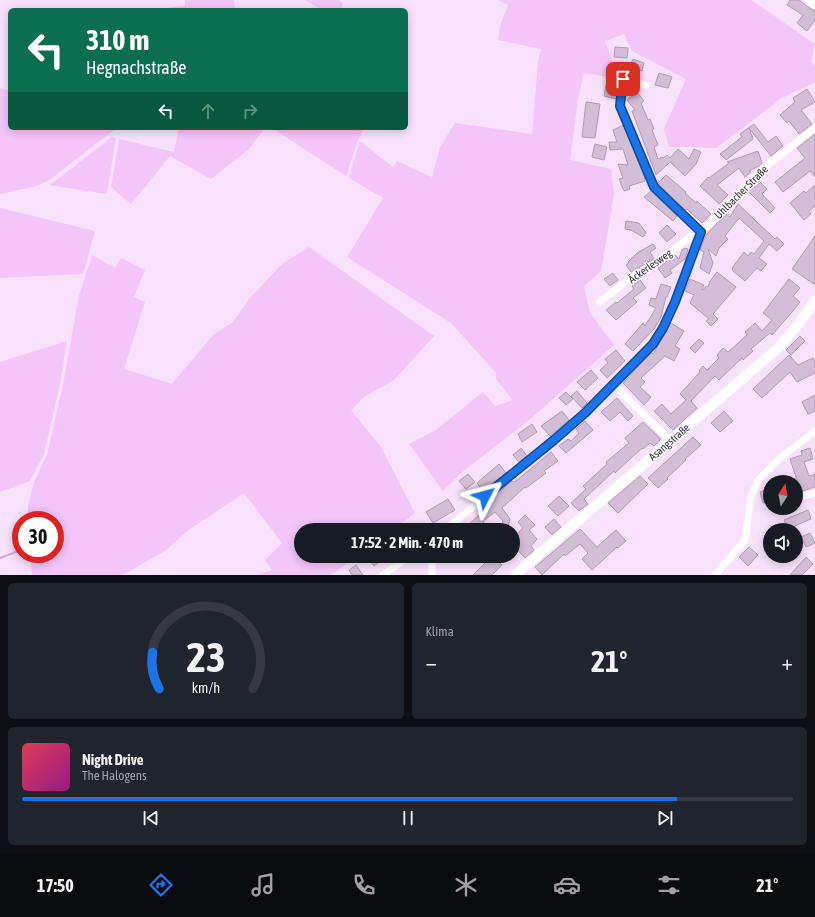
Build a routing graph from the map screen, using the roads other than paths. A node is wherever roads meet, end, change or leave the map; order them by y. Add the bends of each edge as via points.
1 (810, 0) edge
2 (815, 4) edge
3 (646, 85) dead end
4 (815, 128) edge
5 (701, 232) junction
6 (815, 301) edge
7 (600, 302) dead end
8 (612, 384) junction
9 (815, 431) edge
10 (671, 441) junction
11 (815, 493) edge
12 (803, 496) edge
13 (453, 523) edge
14 (400, 563) edge
15 (432, 563) edge
16 (383, 575) edge
17 (432, 575) edge
18 (515, 575) edge
19 (715, 575) edge

1 - 2 street
3 - 5 street via 623,79 620,106 654,187
4 - 5 street, Uhlbacher Straße via 764,168
5 - 7 street, Äckerlesweg via 693,234
5 - 8 street, Uhlbacher Straße via 663,328 653,344
6 - 10 street, Asangstraße via 778,348
8 - 10 street
8 - 13 street, Uhlbacher Straße via 585,413
9 - 19 street via 779,459 758,481 750,497 745,540
10 - 18 street, Asangstraße
11 - 12 street
14 - 16 street
15 - 17 street

